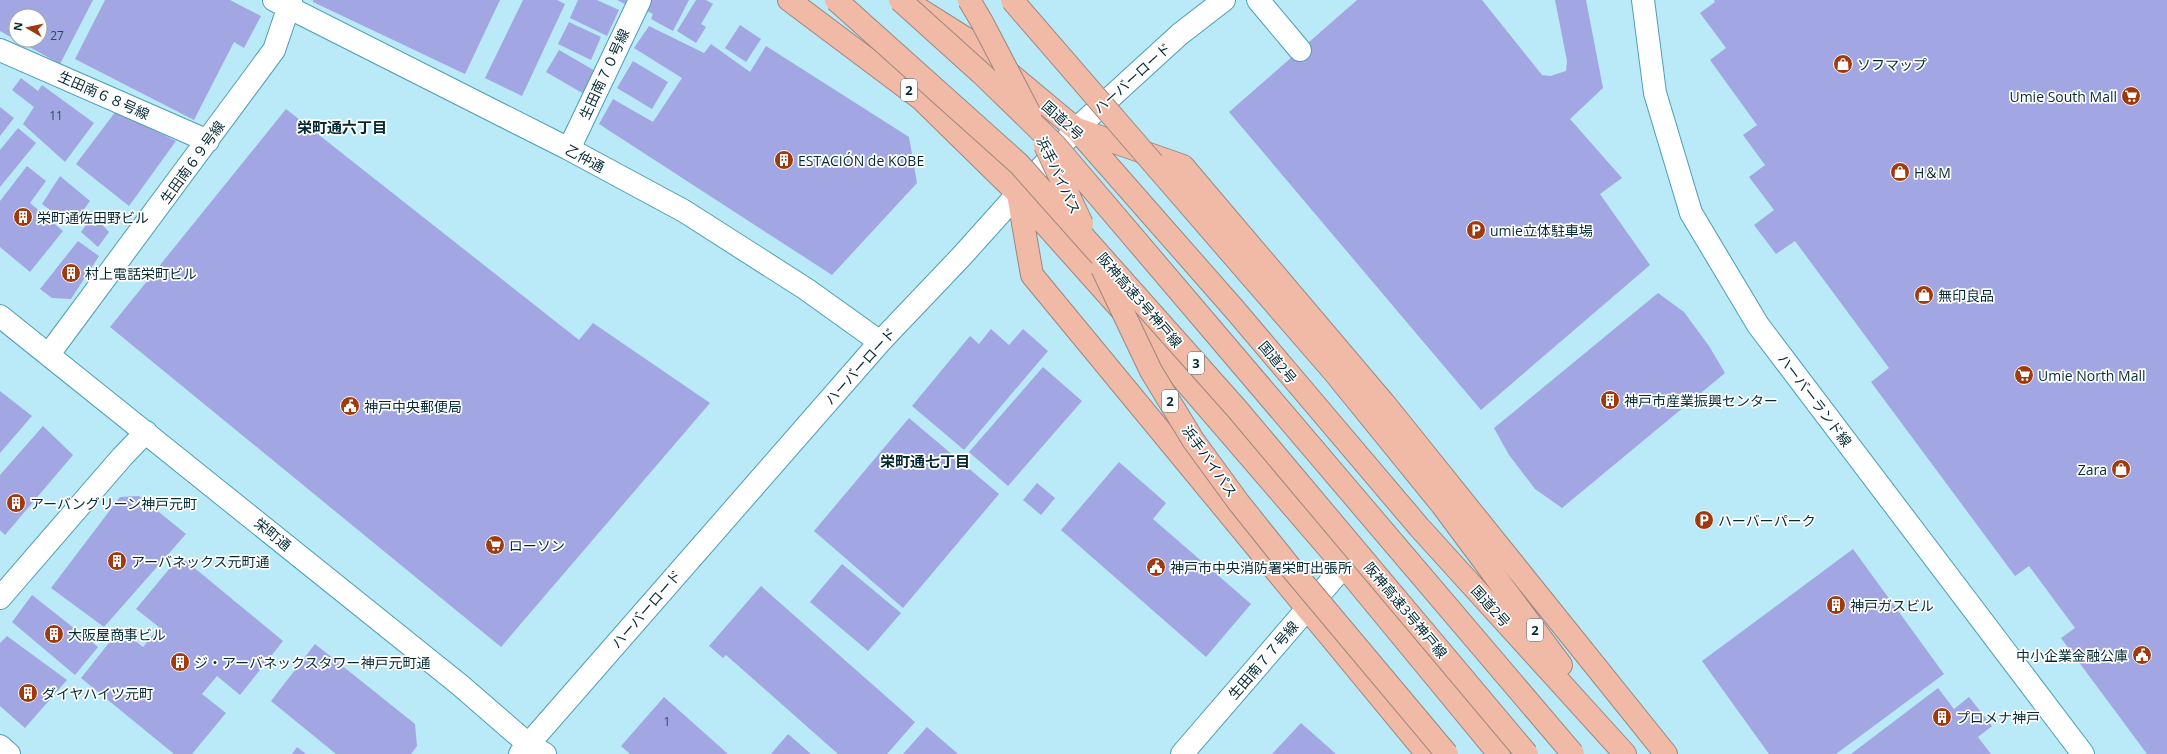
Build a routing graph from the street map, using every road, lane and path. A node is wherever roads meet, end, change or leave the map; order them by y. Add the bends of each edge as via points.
1 (640, 0) edge
2 (789, 0) edge
3 (836, 0) edge
4 (900, 0) edge
5 (904, 0) edge
6 (969, 0) edge
7 (1012, 0) edge
8 (1224, 0) edge
9 (1258, 0) edge
10 (1643, 0) edge
11 (284, 2) edge
12 (0, 50) edge
13 (1300, 50) dead end
14 (1076, 128) junction
15 (208, 141) junction
16 (569, 149) junction
17 (1018, 194) junction
18 (0, 316) edge
19 (880, 342) junction
20 (49, 354) junction
21 (146, 432) junction
22 (1344, 566) junction
23 (0, 598) edge
24 (1306, 609) junction
25 (0, 746) edge
26 (531, 751) edge
27 (9, 754) edge
28 (1182, 754) edge
29 (1427, 754) edge
30 (1447, 754) edge
31 (1499, 754) edge
32 (1526, 754) edge
33 (1573, 754) edge
34 (1626, 754) edge
35 (1666, 754) edge
36 (2083, 754) edge

1 - 16 street, 生田南７０号線
2 - 17 highway, 2 via 921,99
3 - 32 highway, 阪神高速3号神戸線 / 3, bridge via 1019,164 1236,409
4 - 33 highway, 3, bridge via 1055,145
5 - 14 highway, 国道2号 / 2 via 973,43
6 - 30 highway, 浜手バイパス / 2, bridge via 1024,100 1152,371 1193,440 1291,568
7 - 34 highway, 2, bridge via 1334,372 1442,505
8 - 14 street, ハーバーロード via 1180,34
9 - 13 street
10 - 36 street, ハーバーランド線 via 1655,93 1691,213 1758,325
11 - 15 street, 生田南６９号線 via 274,50
11 - 16 street, 乙仲通
12 - 15 street, 生田南６８号線
14 - 17 street, ハーバーロード
14 - 34 highway, 国道2号 / 2 via 1419,527
14 - 35 highway via 1183,166 1384,403
15 - 20 street, 生田南６９号線
16 - 19 street, 乙仲通 via 684,211 806,289
17 - 19 street, ハーバーロード
17 - 22 highway, 2 via 1176,371
17 - 24 highway via 1032,275
18 - 20 street, 栄町通
19 - 26 street, ハーバーロード
20 - 21 street, 栄町通
21 - 23 street
21 - 26 street, 栄町通 via 454,680
22 - 24 street, 生田南７７号線
22 - 31 highway, 2
24 - 28 street, 生田南７７号線
24 - 29 highway
25 - 27 street

